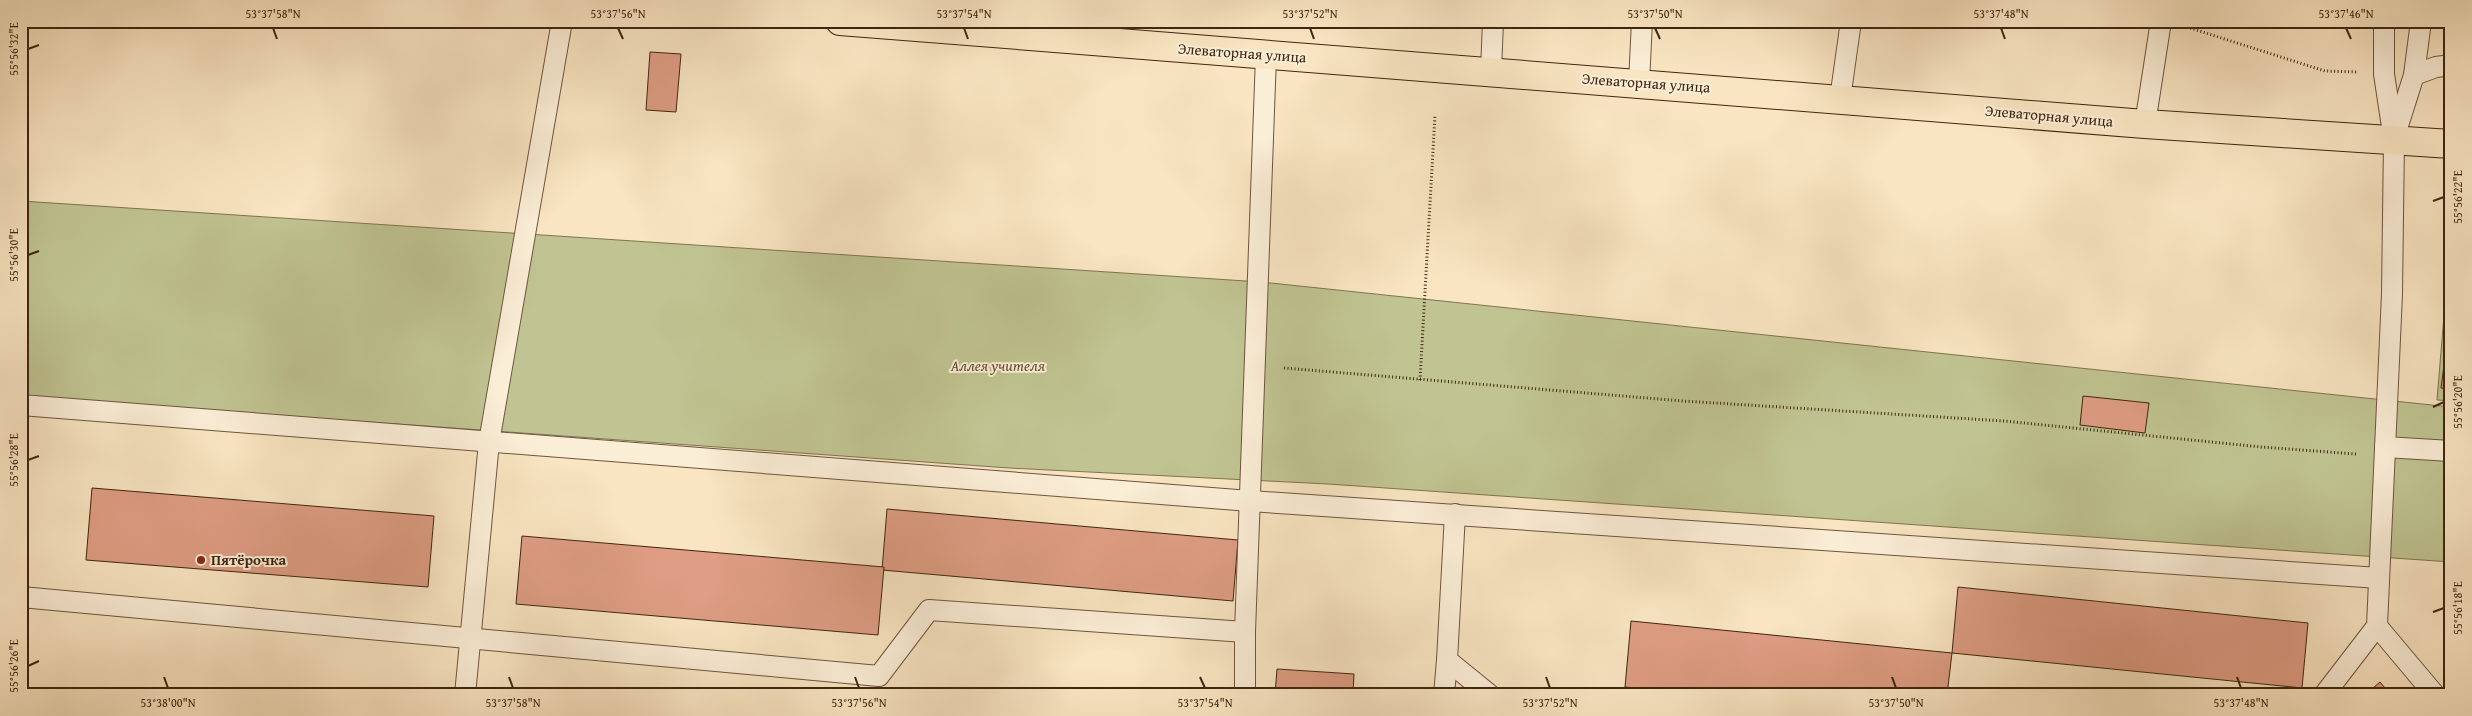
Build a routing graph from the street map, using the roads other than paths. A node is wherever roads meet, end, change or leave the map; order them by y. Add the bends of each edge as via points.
1 (562, 21) edge
2 (840, 21) edge
3 (1493, 21) edge
4 (1642, 21) edge
5 (1852, 21) edge
6 (2161, 21) edge
7 (2384, 21) edge
8 (2421, 21) edge
9 (1266, 56) junction
10 (2451, 65) edge
11 (1491, 71) junction
12 (2414, 75) junction
13 (1639, 83) junction
14 (1840, 99) junction
15 (2145, 124) junction
16 (2394, 140) junction
17 (2451, 144) edge
18 (21, 405) edge
19 (489, 442) junction
20 (2451, 451) edge
21 (2385, 452) junction
22 (1250, 501) junction
23 (1455, 514) junction
24 (2379, 578) junction
25 (21, 597) edge
26 (2377, 626) junction
27 (1245, 632) junction
28 (471, 638) junction
29 (1447, 660) junction
30 (465, 695) edge
31 (1245, 695) edge
32 (1444, 695) edge
33 (1490, 695) edge
34 (2324, 695) edge
35 (2435, 695) edge

1 - 19 lane
2 - 9 main road, Элеваторная улица
3 - 11 lane
4 - 13 lane
5 - 14 lane
6 - 15 lane
7 - 16 lane via 2384,74
8 - 12 lane
9 - 11 main road, Элеваторная улица
9 - 22 lane
10 - 12 lane
11 - 13 main road, Элеваторная улица
12 - 16 lane
13 - 14 main road, Элеваторная улица
14 - 15 main road, Элеваторная улица
15 - 16 main road, Элеваторная улица
16 - 17 main road, Элеваторная улица
16 - 21 lane
18 - 19 lane
19 - 22 lane
19 - 28 lane
20 - 21 lane
21 - 24 lane
22 - 23 lane
22 - 27 lane
23 - 24 lane
23 - 29 lane
24 - 26 lane
25 - 28 lane
26 - 34 lane
26 - 35 lane
27 - 28 lane via 929,610 879,676
27 - 31 lane
28 - 30 lane
29 - 32 lane
29 - 33 lane

